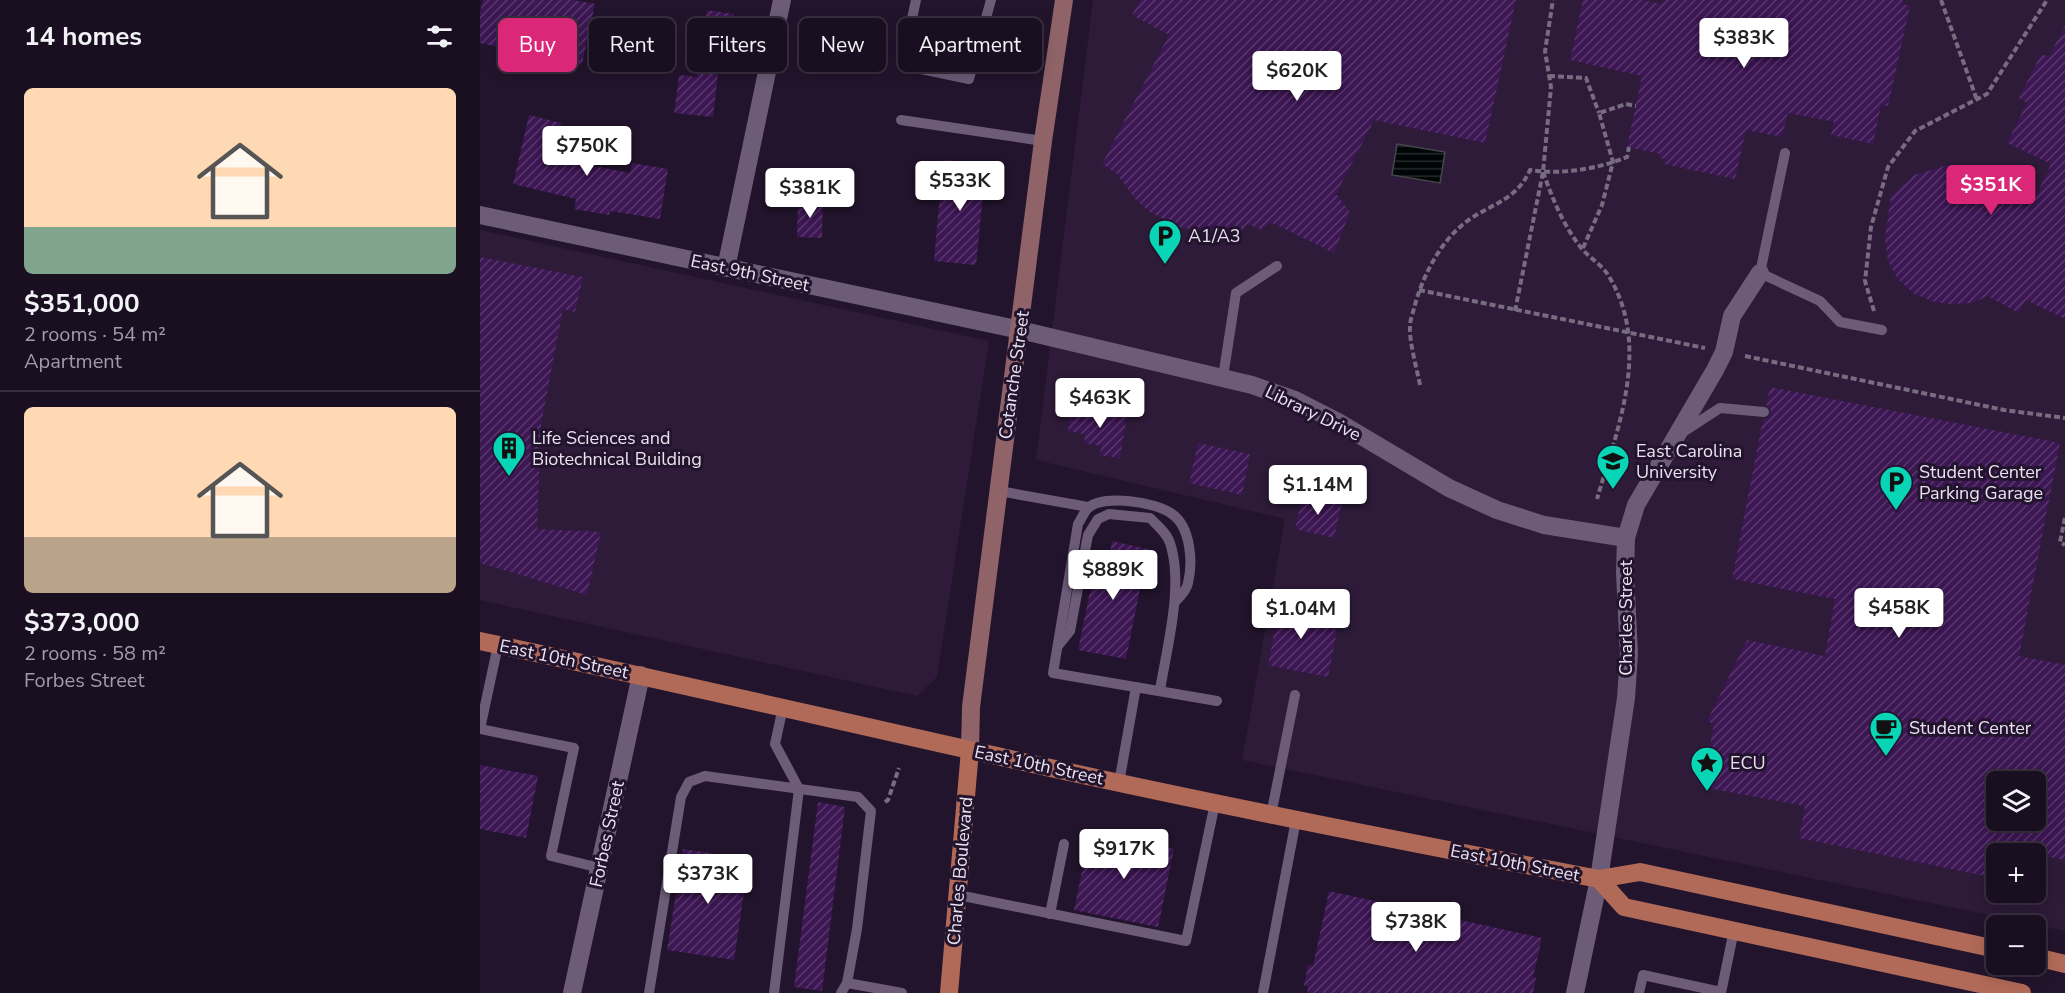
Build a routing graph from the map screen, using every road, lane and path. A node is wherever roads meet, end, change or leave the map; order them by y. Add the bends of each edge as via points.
1 (782, 0) edge
2 (915, 0) edge
3 (991, 0) edge
4 (1064, 0) edge
5 (1553, 0) edge
6 (1941, 0) edge
7 (2047, 0) edge
8 (1549, 76) junction
9 (1977, 100) junction
10 (1636, 106) dead end
11 (1599, 113) junction
12 (901, 120) dead end
13 (1043, 141) junction
14 (1629, 147) dead end
15 (1785, 153) dead end
16 (1613, 162) junction
17 (1543, 172) junction
18 (480, 215) edge
19 (1582, 249) junction
20 (1277, 266) dead end
21 (726, 268) junction
22 (1760, 273) junction
23 (1419, 290) junction
24 (1871, 304) dead end
25 (1515, 311) junction
26 (1020, 330) junction
27 (1882, 330) dead end
28 (1630, 334) junction
29 (1706, 348) dead end
30 (1745, 356) dead end
31 (1222, 377) junction
32 (1420, 385) dead end
33 (1764, 412) dead end
34 (2065, 418) edge
35 (1675, 437) junction
36 (999, 491) junction
37 (1597, 499) dead end
38 (1088, 507) junction
39 (2065, 518) edge
40 (1626, 538) junction
41 (2065, 545) edge
42 (1175, 602) junction
43 (489, 643) edge
44 (1056, 649) junction
45 (641, 675) junction
46 (1136, 687) junction
47 (1160, 690) junction
48 (1295, 695) dead end
49 (1217, 701) dead end
50 (783, 707) junction
51 (480, 729) edge
52 (970, 750) junction
53 (899, 768) dead end
54 (1119, 783) junction
55 (799, 789) junction
56 (1215, 803) junction
57 (872, 811) junction
58 (1271, 815) junction
59 (1296, 820) junction
60 (1064, 844) dead end
61 (600, 868) junction
62 (1599, 879) junction
63 (958, 895) junction
64 (1050, 914) junction
65 (1734, 930) junction
66 (1986, 947) edge
67 (2046, 959) edge
68 (2065, 964) edge
69 (847, 983) junction
70 (1960, 986) edge
71 (1721, 992) edge
72 (572, 993) edge
73 (649, 993) edge
74 (774, 993) edge
75 (841, 993) edge
76 (902, 993) edge
77 (949, 993) edge
78 (1263, 993) edge
79 (1575, 993) edge
80 (1639, 993) edge
81 (2022, 993) edge

1 - 21 street
2 - 3 lane via 902,65 969,79
4 - 13 main road, Cotanche Street
5 - 8 path via 1545,51
6 - 9 path
7 - 9 path via 1987,94
8 - 11 path via 1586,78
8 - 17 path
9 - 24 path via 1915,131 1888,167 1871,227 1865,281
10 - 11 path via 1626,104
11 - 16 path
12 - 13 lane
13 - 26 main road, Cotanche Street
14 - 16 path via 1626,157
15 - 22 lane
16 - 17 path
16 - 19 path via 1602,205
17 - 19 path via 1557,211
17 - 23 path via 1530,170 1524,183 1509,196 1455,233 1432,263
17 - 25 path
18 - 21 street, East 9th Street
19 - 28 path via 1608,273 1625,311
20 - 31 lane via 1236,293
21 - 26 street, East 9th Street
22 - 27 lane via 1820,302 1840,322
22 - 35 street, Charles Street via 1732,316 1724,352
23 - 25 path
23 - 32 path via 1410,325
25 - 28 path
26 - 31 street, Library Drive
26 - 36 main road, Cotanche Street
28 - 29 path
28 - 37 path via 1627,395
30 - 34 path via 2004,410
31 - 40 street, Library Drive via 1295,400 1449,488 1497,510 1544,525
33 - 35 lane via 1720,408
35 - 40 street, Charles Street via 1636,505
36 - 38 lane
36 - 52 main road, Cotanche Street via 971,707
38 - 42 lane via 1110,499 1142,503 1173,514 1186,534 1191,555 1188,586
38 - 44 lane via 1078,524
39 - 41 path via 2060,542
40 - 62 street, Charles Street via 1626,698
42 - 44 lane via 1170,542 1163,532 1150,518 1109,514 1098,519 1088,535 1070,630
42 - 47 lane
43 - 45 main road, East 10th Street
43 - 51 lane
44 - 46 lane via 1053,673
45 - 50 main road, East 10th Street
45 - 61 street, Forbes Street
46 - 47 lane
46 - 54 lane
47 - 49 lane
48 - 58 lane
50 - 52 main road, East 10th Street
50 - 55 lane via 775,744
51 - 61 lane via 574,748 551,856
52 - 54 main road, East 10th Street
52 - 63 main road, Charles Boulevard
53 - 57 path via 888,800
54 - 56 main road, East 10th Street
55 - 57 lane via 858,796
55 - 73 lane via 705,776 689,782 681,797
55 - 74 lane
56 - 58 main road, East 10th Street
56 - 64 lane via 1186,941
57 - 69 lane
58 - 59 main road, East 10th Street
59 - 62 main road, East 10th Street
59 - 78 lane
60 - 64 lane
61 - 72 street, Forbes Street
62 - 65 main road, East 10th Street via 1624,907
62 - 66 main road, East 10th Street via 1640,872
62 - 79 street, Charles Street
63 - 64 lane
63 - 77 main road, Charles Boulevard
65 - 70 main road, East 10th Street
65 - 71 lane
67 - 68 main road
69 - 75 lane
69 - 76 lane
70 - 81 main road, East 10th Street
71 - 80 lane via 1643,975

